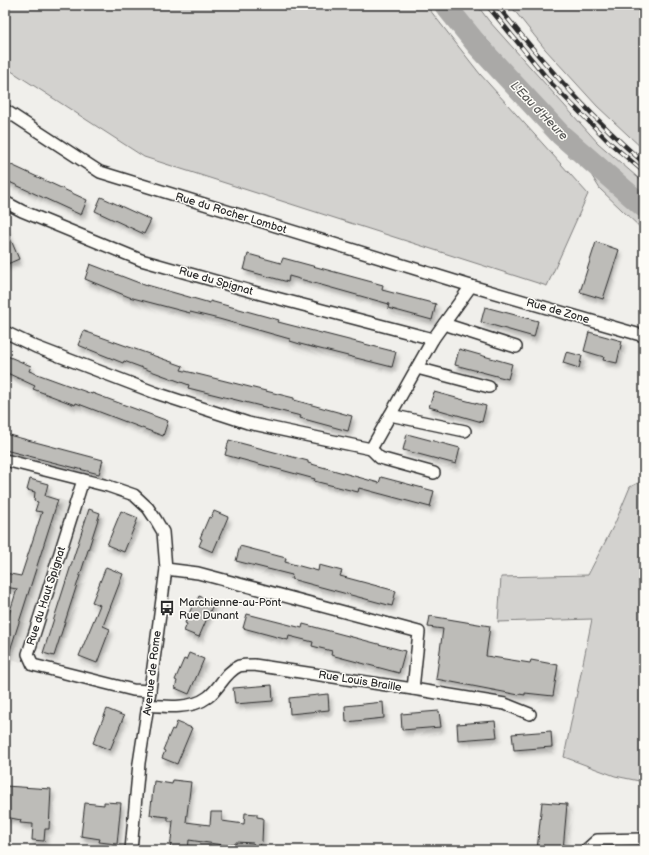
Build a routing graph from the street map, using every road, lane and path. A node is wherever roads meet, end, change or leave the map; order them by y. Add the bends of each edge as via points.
1 (5, 110) edge
2 (5, 202) edge
3 (471, 286) junction
4 (444, 324) junction
5 (5, 332) edge
6 (644, 336) edge
7 (433, 339) junction
8 (516, 347) dead end
9 (417, 368) junction
10 (489, 387) dead end
11 (390, 415) junction
12 (464, 431) dead end
13 (371, 449) junction
14 (5, 460) edge
15 (434, 473) dead end
16 (83, 480) junction
17 (166, 569) junction
18 (413, 689) junction
19 (150, 691) junction
20 (148, 706) junction
21 (530, 714) dead end
22 (644, 839) edge
23 (131, 850) edge
24 (586, 850) edge

1 - 3 street, Rue du Rocher Lombot via 100,172
2 - 7 street, Rue du Spignat via 141,260
3 - 4 street
3 - 6 street, Rue de Zone
4 - 7 street
4 - 8 street
5 - 13 street via 36,347 156,393 248,423
7 - 9 street
9 - 10 street
9 - 11 street
11 - 12 street
11 - 13 street
13 - 15 street via 380,458
14 - 16 street, Avenue de Rome
16 - 17 street, Avenue de Rome via 134,496 148,508 163,532
16 - 19 street, Rue du Haut Spignat via 28,654 33,665 132,690
17 - 18 street, Rue Louis Braille via 198,573 419,632
17 - 19 street, Avenue de Rome
18 - 20 street, Rue Louis Braille via 254,665 239,666 228,674 208,697 191,704 174,708
18 - 21 street via 505,704
19 - 20 street, Avenue de Rome
20 - 23 street, Avenue de Rome
22 - 24 street via 597,840

